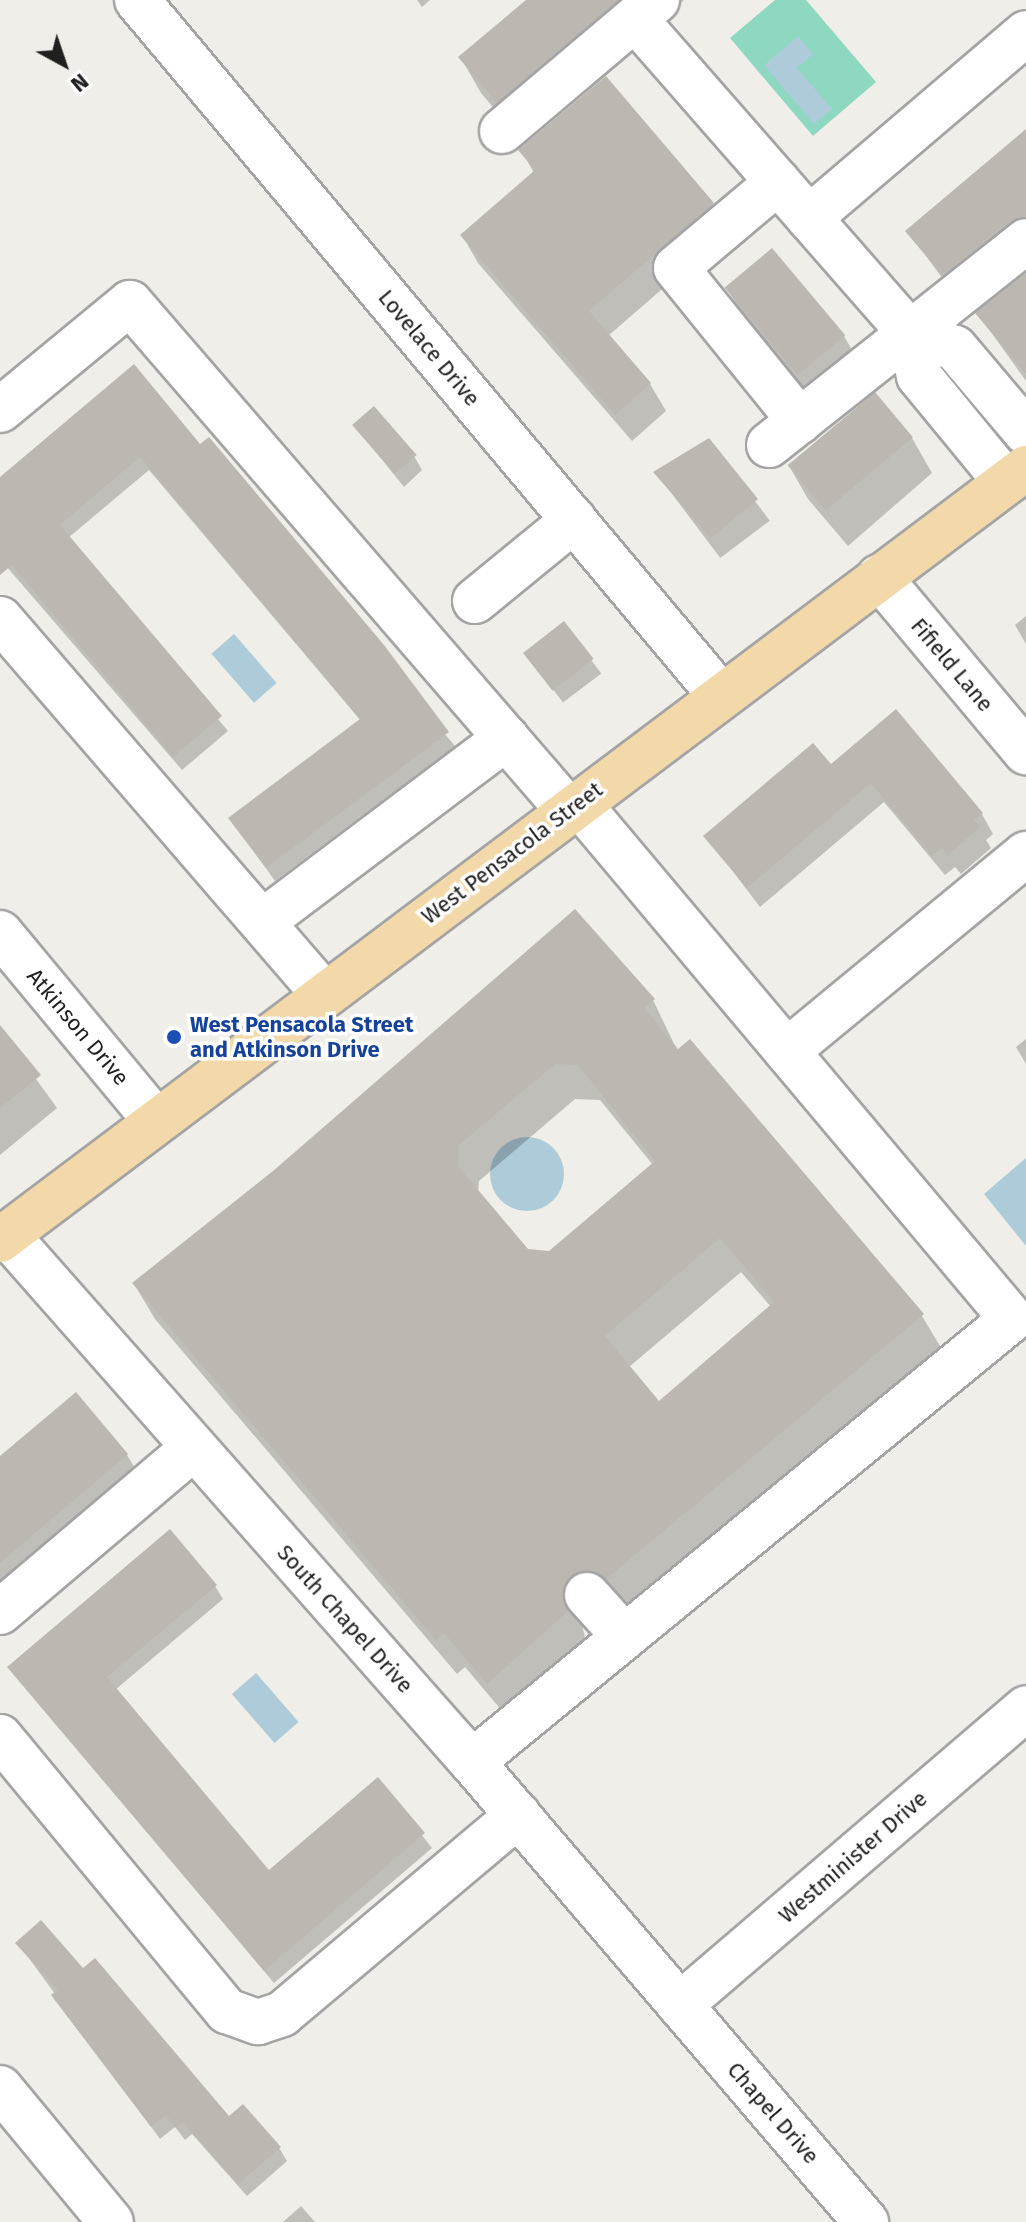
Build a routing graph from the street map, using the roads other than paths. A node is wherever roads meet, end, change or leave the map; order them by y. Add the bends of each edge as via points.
1 (137, 0) edge
2 (646, 9) edge
3 (1026, 33) edge
4 (502, 131) dead end
5 (778, 182) junction
6 (809, 218) junction
7 (1026, 241) edge
8 (910, 333) junction
9 (970, 365) junction
10 (933, 393) junction
11 (0, 410) edge
12 (1026, 432) edge
13 (1016, 475) edge
14 (574, 520) junction
15 (879, 577) junction
16 (475, 601) dead end
17 (0, 619) edge
18 (721, 696) junction
19 (506, 738) junction
20 (1026, 752) edge
21 (574, 807) junction
22 (1026, 854) edge
23 (262, 922) junction
24 (0, 933) edge
25 (324, 994) junction
26 (787, 1051) junction
27 (156, 1121) junction
28 (4, 1238) edge
29 (192, 1449) junction
30 (587, 1595) dead end
31 (0, 1612) edge
32 (623, 1635) junction
33 (1026, 1708) edge
34 (0, 1737) edge
35 (472, 1762) junction
36 (518, 1815) junction
37 (680, 2005) junction
38 (0, 2088) edge
39 (111, 2222) edge
40 (866, 2222) edge

1 - 14 street, Lovelace Drive
2 - 4 street
2 - 5 street
3 - 6 street
5 - 6 street
5 - 8 street via 676,268 784,433
6 - 8 street
7 - 8 street
8 - 9 street via 955,348
8 - 10 street via 919,376
9 - 10 street
9 - 12 street
10 - 13 street
11 - 19 street via 130,303
13 - 15 main road, West Pensacola Street
14 - 16 street
14 - 18 street, Lovelace Drive
15 - 18 main road, West Pensacola Street
15 - 20 street, Fifield Lane
17 - 23 street
18 - 21 main road, West Pensacola Street
19 - 21 street
19 - 23 street
21 - 25 main road, West Pensacola Street
21 - 26 street
22 - 26 street
23 - 25 street
24 - 27 street, Atkinson Drive
25 - 27 main road, West Pensacola Street
26 - 32 street via 1012,1319
27 - 28 main road, West Pensacola Street
28 - 29 street, South Chapel Drive
29 - 31 street
29 - 35 street, South Chapel Drive
30 - 32 street
32 - 35 street
33 - 37 street, Westminister Drive
34 - 36 street via 227,2011 258,2022 282,2014
35 - 36 street, South Chapel Drive
36 - 37 street, South Chapel Drive
37 - 40 street, Chapel Drive
38 - 39 street

